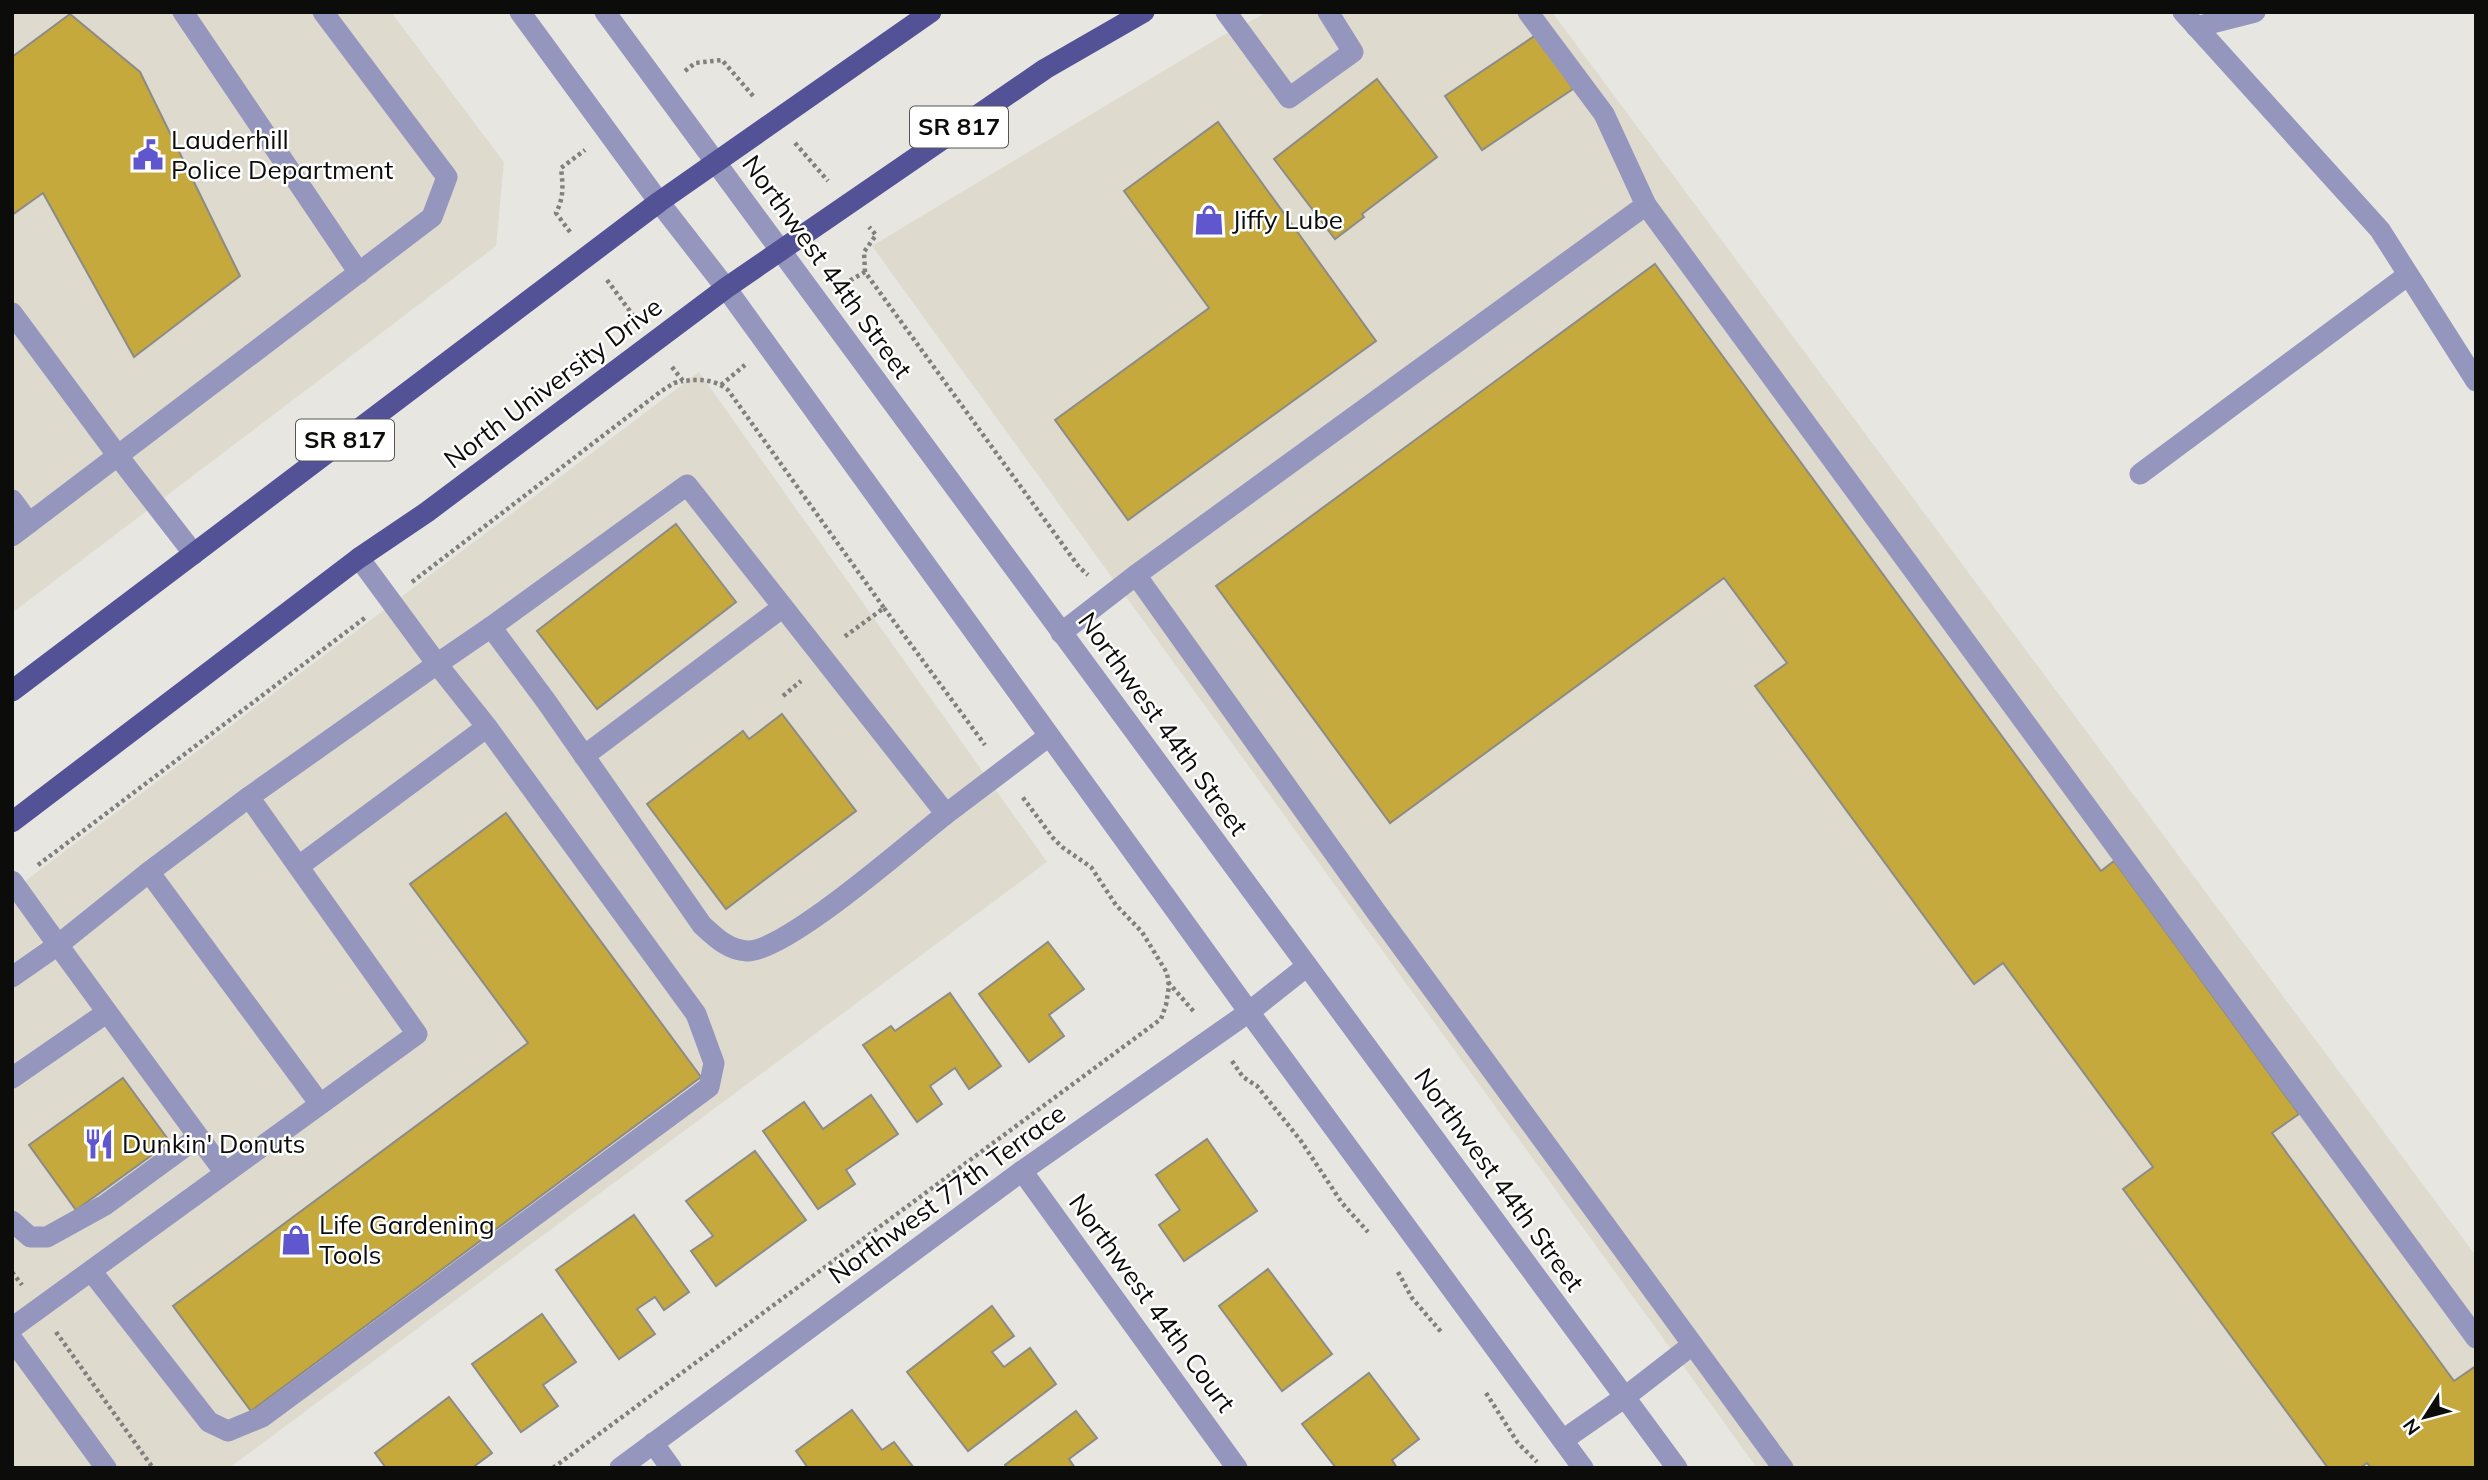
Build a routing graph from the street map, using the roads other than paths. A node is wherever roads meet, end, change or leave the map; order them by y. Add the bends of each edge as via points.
1 (184, 12) edge
2 (323, 12) edge
3 (520, 12) edge
4 (605, 12) edge
5 (931, 12) edge
6 (1144, 12) edge
7 (1226, 12) edge
8 (1328, 12) edge
9 (1528, 12) edge
10 (2255, 12) edge
11 (2189, 20) edge
12 (715, 163) junction
13 (659, 202) junction
14 (1646, 205) junction
15 (779, 251) junction
16 (359, 273) junction
17 (2408, 275) junction
18 (726, 288) junction
19 (12, 313) edge
20 (2476, 380) edge
21 (118, 456) junction
22 (2140, 474) dead end
23 (12, 500) edge
24 (21, 530) edge
25 (194, 554) junction
26 (359, 558) junction
27 (1136, 575) junction
28 (783, 607) junction
29 (491, 627) junction
30 (1061, 633) junction
31 (437, 664) junction
32 (12, 691) edge
33 (487, 727) junction
34 (1049, 736) junction
35 (584, 756) junction
36 (250, 797) junction
37 (946, 814) junction
38 (12, 822) edge
39 (299, 866) junction
40 (149, 872) junction
41 (13, 882) edge
42 (58, 945) junction
43 (1307, 966) junction
44 (12, 977) edge
45 (1249, 1012) junction
46 (106, 1013) junction
47 (12, 1078) edge
48 (320, 1104) junction
49 (198, 1138) junction
50 (1023, 1171) junction
51 (225, 1173) junction
52 (12, 1221) edge
53 (92, 1272) junction
54 (12, 1328) edge
55 (2476, 1338) edge
56 (12, 1339) edge
57 (1692, 1345) junction
58 (1625, 1397) junction
59 (1563, 1440) junction
60 (653, 1443) junction
61 (106, 1468) edge
62 (620, 1468) edge
63 (671, 1468) edge
64 (1237, 1468) edge
65 (1583, 1468) edge
66 (1677, 1468) edge
67 (1783, 1468) edge

1 - 16 street
2 - 16 street via 447,177 432,217
3 - 13 street
4 - 12 street, Northwest 44th Street
5 - 12 main road, SR 817
6 - 15 main road, North University Drive / SR 817 via 1045,69
7 - 8 street via 1289,98 1353,51
9 - 14 street via 1604,114
10 - 11 street
11 - 17 street via 2380,230
12 - 13 main road, SR 817
12 - 15 street, Northwest 44th Street
13 - 18 street
13 - 25 main road, SR 817
14 - 27 street
14 - 55 street
15 - 18 main road, North University Drive / SR 817
15 - 30 street, Northwest 44th Street
16 - 21 street
17 - 20 street
17 - 22 street
18 - 26 main road, North University Drive / SR 817
18 - 34 street
19 - 21 street
21 - 24 street
21 - 25 street
23 - 24 street
25 - 32 main road, SR 817
26 - 31 street
26 - 38 main road, North University Drive / SR 817
27 - 30 street
27 - 57 street
28 - 29 street via 687,485
28 - 35 street
28 - 37 street
29 - 31 street
29 - 35 street
30 - 43 street, Northwest 44th Street
31 - 33 street
31 - 36 street
33 - 39 street
33 - 53 street via 696,1014 714,1063 709,1087 262,1417 228,1431 209,1422
34 - 37 street
34 - 45 street
35 - 37 street via 702,925 723,944 748,951 772,945 811,921
36 - 39 street
36 - 40 street
39 - 48 street via 417,1034
40 - 42 street
40 - 48 street
41 - 42 street
42 - 44 street
42 - 46 street
43 - 45 street, Northwest 77th Terrace
43 - 58 street, Northwest 44th Street
45 - 50 street, Northwest 77th Terrace
45 - 59 street
46 - 47 street
46 - 49 street
48 - 51 street
49 - 51 street
49 - 52 street via 105,1205 47,1237 30,1237
50 - 60 street, Northwest 77th Terrace
50 - 64 street, Northwest 44th Court
51 - 53 street
53 - 54 street
56 - 61 street
57 - 58 street
57 - 67 street
58 - 59 street
58 - 66 street, Northwest 44th Street
59 - 65 street
60 - 62 street, Northwest 77th Terrace
60 - 63 street

